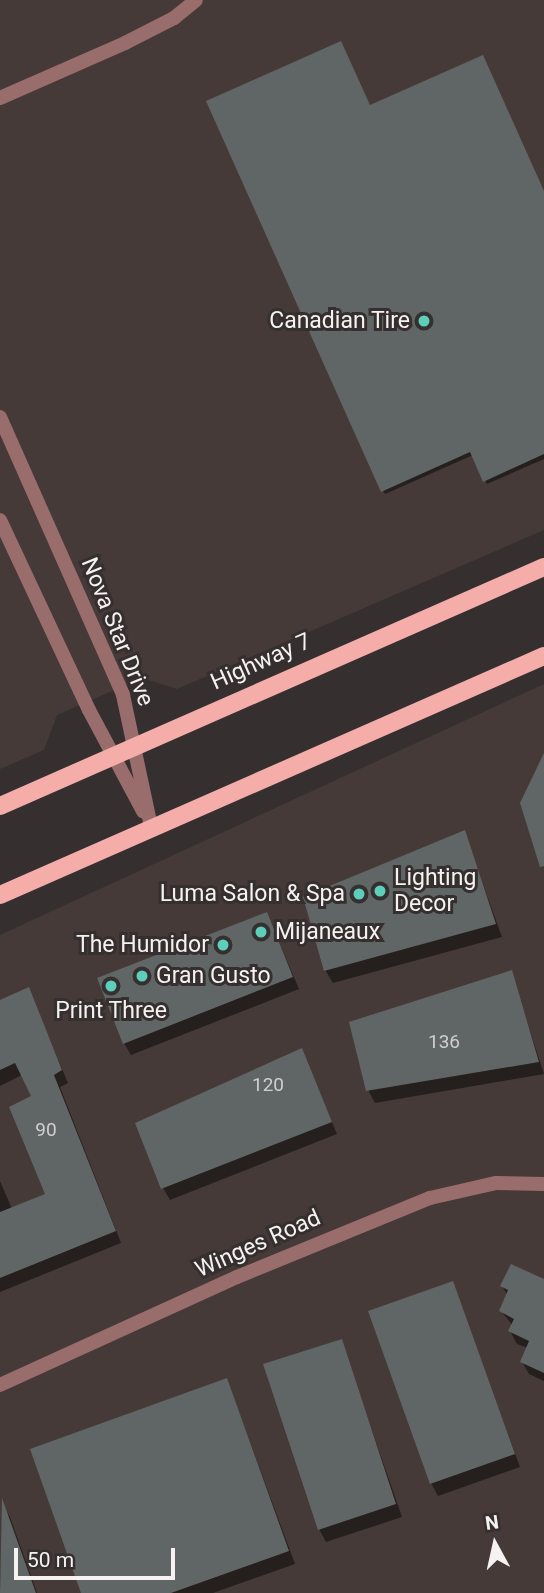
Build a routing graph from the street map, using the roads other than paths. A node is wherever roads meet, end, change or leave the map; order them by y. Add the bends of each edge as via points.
1 (196, 0) edge
2 (0, 98) edge
3 (0, 417) edge
4 (0, 520) edge
5 (544, 567) edge
6 (544, 656) edge
7 (134, 745) junction
8 (113, 755) junction
9 (0, 806) edge
10 (151, 827) junction
11 (0, 895) edge
12 (544, 1184) edge
13 (0, 1385) edge

1 - 2 street via 174,18 125,43
3 - 7 street, Nova Star Drive via 123,695
4 - 8 street
5 - 7 main road, Highway 7
6 - 10 main road
7 - 8 main road, Highway 7
7 - 10 street, Nova Star Drive
8 - 9 main road, Highway 7
8 - 10 street
10 - 11 main road
12 - 13 street, Winges Road via 496,1183 430,1198 237,1277

